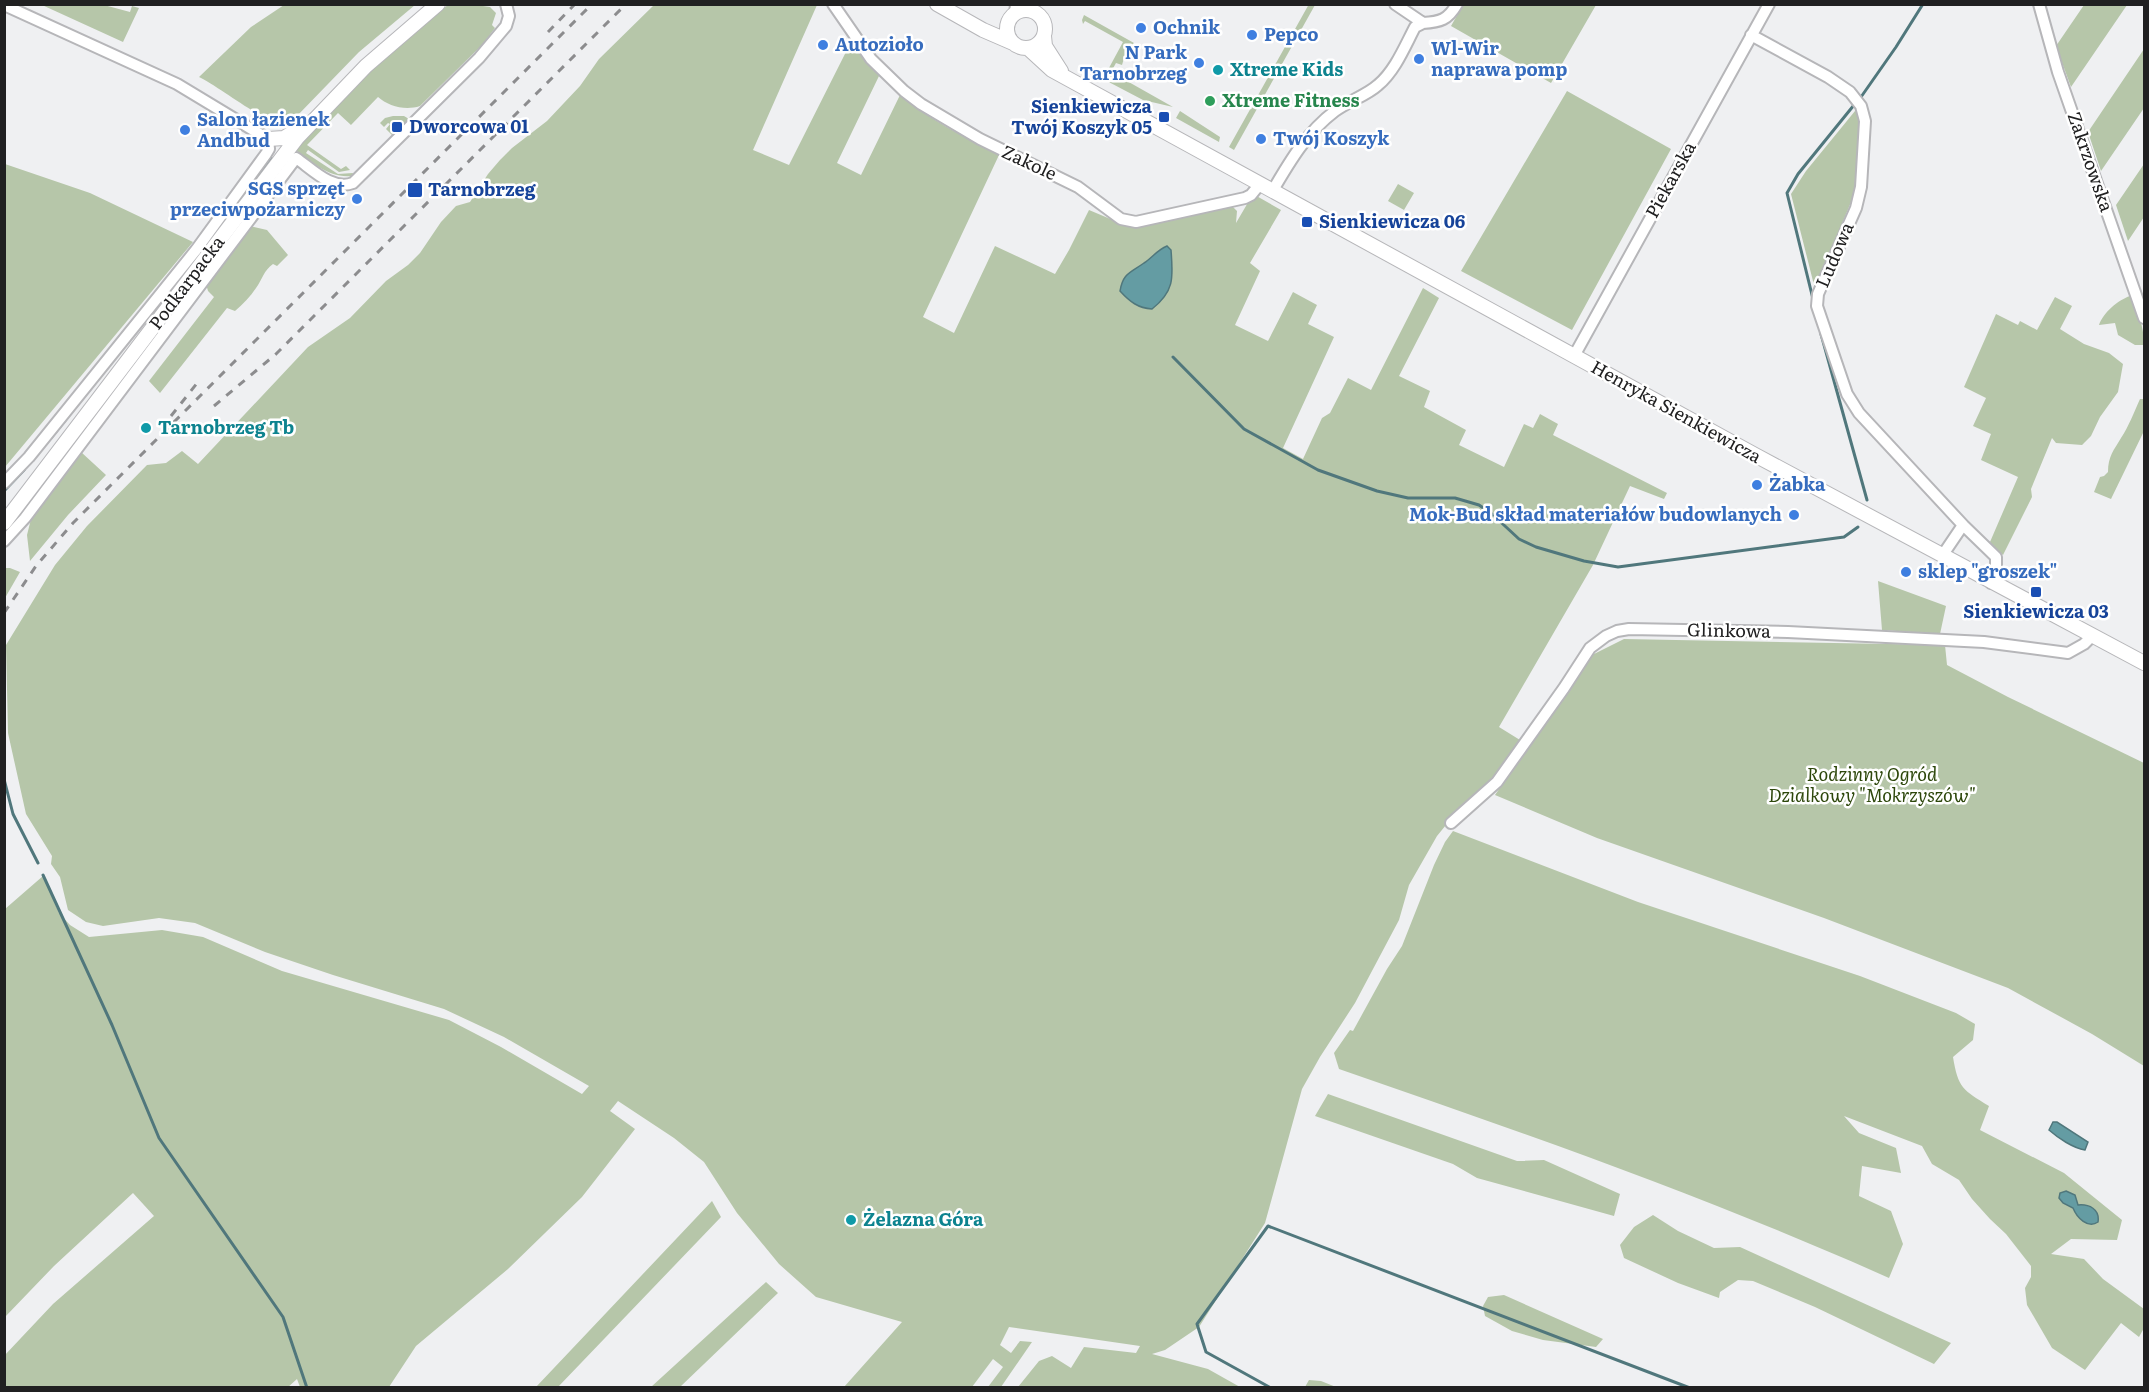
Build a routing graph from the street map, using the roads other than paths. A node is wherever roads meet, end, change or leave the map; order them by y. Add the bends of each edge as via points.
1 (506, 4) edge
2 (833, 4) edge
3 (937, 4) edge
4 (1395, 4) edge
5 (1456, 4) edge
6 (1769, 4) edge
7 (2039, 4) edge
8 (4, 5) edge
9 (439, 5) edge
10 (1019, 12) edge
11 (1422, 23) junction
12 (990, 33) junction
13 (1751, 35) junction
14 (1044, 36) junction
15 (1013, 43) junction
16 (1028, 48) junction
17 (1066, 77) junction
18 (312, 121) junction
19 (268, 140) junction
20 (1260, 184) junction
21 (1273, 190) junction
22 (2145, 318) edge
23 (1574, 356) junction
24 (4, 483) edge
25 (4, 523) edge
26 (1963, 525) junction
27 (4, 541) edge
28 (1942, 556) junction
29 (1991, 583) junction
30 (2092, 636) junction
31 (2145, 663) edge
32 (1451, 824) dead end

1 - 27 street via 509,16 500,34 353,183 334,184 296,158
2 - 20 street, Zakole via 871,59 904,92 980,139 1078,187 1120,219 1136,222 1245,198
3 - 12 main road
4 - 11 street
5 - 11 street via 1442,21
6 - 13 street, Piekarska
7 - 22 street, Zakrzowska via 2058,72
8 - 19 street via 177,84
9 - 18 main road, Podkarpacka via 366,66
10 - 12 main road
10 - 14 main road via 1038,14 1043,20
10 - 15 main road via 1009,36
11 - 21 street via 1415,27 1391,71 1378,86 1322,122 1294,153
12 - 15 main road
13 - 23 street, Piekarska
13 - 26 street, Ludowa via 1828,77 1850,92 1861,106 1865,121 1861,187 1856,208 1818,294 1817,306 1847,394 1859,413
14 - 16 main road
14 - 17 main road, Henryka Sienkiewicza
15 - 16 main road
16 - 17 main road, Henryka Sienkiewicza
17 - 20 main road, Henryka Sienkiewicza
18 - 19 main road via 288,137
18 - 25 main road, Podkarpacka
19 - 24 street via 266,154 196,250
20 - 21 main road, Henryka Sienkiewicza
21 - 23 main road, Henryka Sienkiewicza
23 - 28 main road, Henryka Sienkiewicza
26 - 28 street
26 - 29 street, Ludowa via 1996,557 1996,575
28 - 29 main road, Henryka Sienkiewicza
29 - 30 main road, Henryka Sienkiewicza
30 - 31 main road, Henryka Sienkiewicza
30 - 32 street, Glinkowa via 2068,653 1984,642 1788,632 1617,631 1590,648 1497,782

